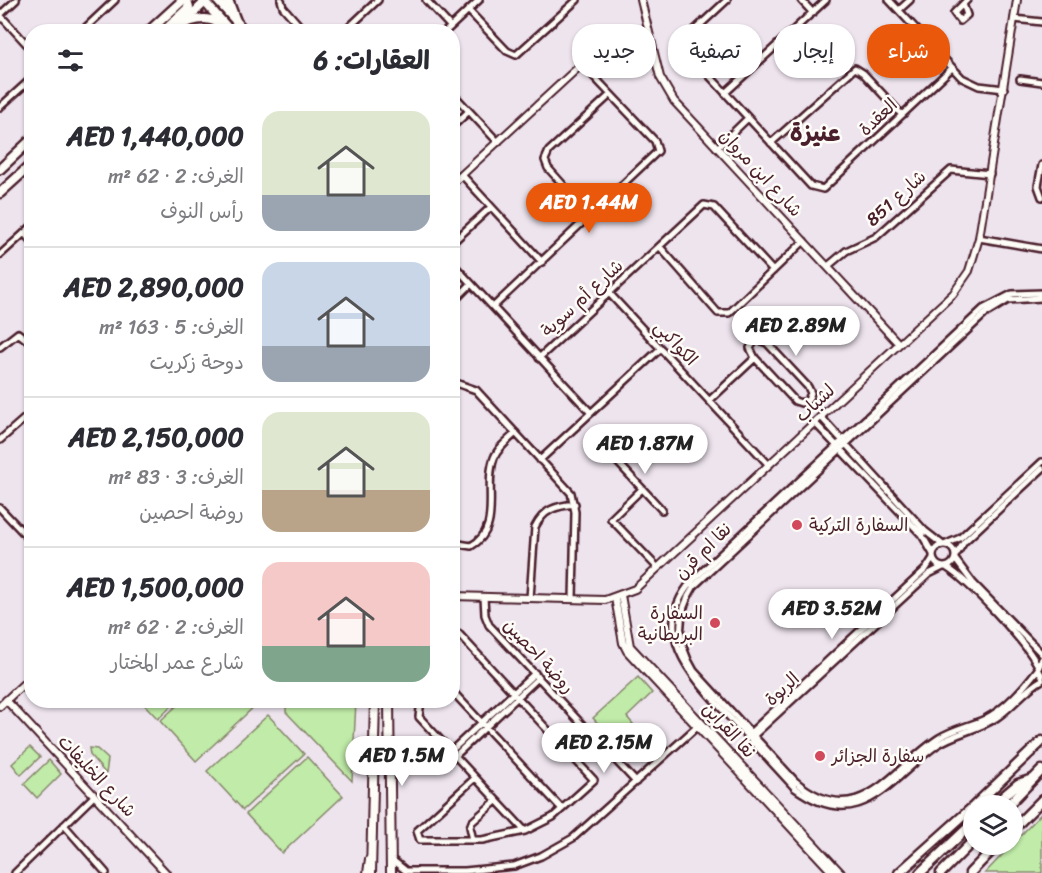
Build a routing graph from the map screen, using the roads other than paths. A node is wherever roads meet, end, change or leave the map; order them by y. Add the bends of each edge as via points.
1 (16, 0) edge
2 (115, 0) edge
3 (185, 0) edge
4 (217, 0) edge
5 (228, 0) edge
6 (281, 0) edge
7 (378, 0) edge
8 (426, 0) edge
9 (479, 0) edge
10 (577, 0) edge
11 (641, 0) edge
12 (727, 0) edge
13 (801, 0) edge
14 (826, 0) edge
15 (889, 0) edge
16 (910, 0) edge
17 (1017, 0) edge
18 (205, 1) edge
19 (468, 10) junction
20 (899, 10) junction
21 (813, 12) junction
22 (0, 15) edge
23 (1014, 19) junction
24 (236, 21) junction
25 (1042, 22) edge
26 (90, 24) edge
27 (157, 24) edge
28 (171, 24) edge
29 (182, 24) edge
30 (188, 24) edge
31 (220, 24) edge
32 (225, 24) edge
33 (239, 24) edge
34 (298, 24) edge
35 (353, 24) edge
36 (447, 24) edge
37 (453, 24) edge
38 (647, 24) edge
39 (24, 41) edge
40 (656, 61) edge
41 (952, 68) junction
42 (572, 73) edge
43 (595, 78) edge
44 (1020, 79) dead end
45 (1042, 82) edge
46 (24, 85) edge
47 (1004, 88) junction
48 (725, 93) junction
49 (610, 95) junction
50 (460, 101) edge
51 (0, 107) edge
52 (469, 111) junction
53 (902, 115) junction
54 (748, 118) junction
55 (460, 119) edge
56 (498, 142) junction
57 (771, 143) junction
58 (24, 146) edge
59 (717, 148) junction
60 (1042, 165) edge
61 (0, 169) edge
62 (24, 171) edge
63 (990, 174) junction
64 (462, 175) joint
65 (0, 193) edge
66 (1042, 197) edge
67 (491, 207) junction
68 (591, 216) junction
69 (24, 233) edge
70 (460, 236) edge
71 (979, 238) junction
72 (804, 241) junction
73 (660, 247) junction
74 (1042, 249) edge
75 (0, 255) edge
76 (542, 262) junction
77 (828, 266) junction
78 (773, 271) junction
79 (460, 272) edge
80 (471, 284) junction
81 (1042, 292) edge
82 (609, 293) junction
83 (460, 295) edge
84 (1042, 298) edge
85 (493, 307) junction
86 (24, 338) edge
87 (899, 344) junction
88 (0, 347) edge
89 (660, 349) junction
90 (539, 358) junction
91 (755, 358) junction
92 (460, 384) edge
93 (709, 401) junction
94 (591, 413) junction
95 (821, 417) junction
96 (24, 419) edge
97 (815, 423) junction
98 (516, 433) junction
99 (0, 440) edge
100 (840, 444) junction
101 (611, 455) dead end
102 (540, 460) junction
103 (1042, 462) edge
104 (769, 465) junction
105 (1042, 469) edge
106 (642, 489) junction
107 (575, 504) junction
108 (0, 508) edge
109 (662, 510) dead end
110 (24, 534) edge
111 (460, 544) edge
112 (944, 545) junction
113 (933, 556) junction
114 (956, 557) junction
115 (945, 567) junction
116 (658, 568) junction
117 (460, 596) edge
118 (618, 596) junction
119 (484, 597) junction
120 (530, 598) junction
121 (573, 599) junction
122 (460, 635) edge
123 (1042, 654) edge
124 (1042, 659) edge
125 (1038, 667) junction
126 (537, 675) junction
127 (1042, 678) edge
128 (24, 683) edge
129 (515, 694) junction
130 (460, 699) edge
131 (6, 700) junction
132 (0, 706) edge
133 (375, 708) edge
134 (389, 708) edge
135 (420, 708) edge
136 (484, 723) junction
137 (699, 724) junction
138 (750, 736) junction
139 (1042, 741) edge
140 (453, 754) junction
141 (1042, 770) edge
142 (475, 778) junction
143 (1033, 779) junction
144 (636, 782) junction
145 (986, 795) edge
146 (1005, 795) edge
147 (1018, 795) edge
148 (94, 796) junction
149 (1042, 800) edge
150 (496, 801) junction
151 (562, 809) junction
152 (963, 816) edge
153 (1023, 819) edge
154 (64, 825) junction
155 (525, 831) junction
156 (963, 832) edge
157 (473, 840) junction
158 (371, 843) junction
159 (963, 851) edge
160 (987, 855) edge
161 (391, 859) junction
162 (933, 859) junction
163 (901, 871) edge
164 (415, 872) edge
165 (15, 873) edge
166 (106, 873) edge
167 (166, 873) edge
168 (366, 873) edge
169 (371, 873) edge
170 (391, 873) edge
171 (408, 873) edge
172 (833, 873) edge
173 (841, 873) edge
174 (920, 873) edge
175 (941, 873) edge
176 (970, 873) edge

1 - 22 street
2 - 26 street
3 - 27 main road
3 - 28 main road via 189,7
4 - 24 main road
5 - 24 main road
6 - 34 street
7 - 35 street
8 - 36 street
9 - 19 street
10 - 19 street via 516,55 510,54
11 - 38 street, شارع ابن مروان
12 - 48 street, العقدة via 683,45
13 - 21 street
14 - 21 street
15 - 20 street
16 - 20 street
17 - 23 street, لشباب
18 - 29 main road
18 - 32 main road
19 - 37 street
20 - 41 street
21 - 48 street
22 - 39 street
23 - 25 street
23 - 47 street, لشباب
24 - 33 main road
30 - 31 main road via 202,18
40 - 59 street, شارع ابن مروان via 665,89
41 - 47 street via 970,83
41 - 53 street, العقدة
42 - 56 street
43 - 49 street
44 - 45 street
46 - 51 street
47 - 63 street, لشباب
48 - 54 street, العقدة
49 - 68 street via 544,160
49 - 68 street via 655,141 658,151
50 - 52 street
52 - 55 street
52 - 56 street
53 - 57 street via 855,68
53 - 57 street, العقدة via 821,190 811,186
54 - 57 street, العقدة
54 - 59 street
56 - 64 street
58 - 61 main road
59 - 72 street, شارع ابن مروان
60 - 66 street via 1038,186
62 - 65 main road
63 - 71 street, لشباب
63 - 77 street, شارع 851 via 951,170 876,237 846,251
64 - 67 street
67 - 70 street
67 - 76 street
68 - 76 street
69 - 75 street
71 - 74 street
71 - 87 street, لشباب via 969,271 958,289
72 - 77 street, شارع ابن مروان
72 - 78 street
73 - 78 street, شارع أم سوية via 702,206 709,204
73 - 78 street via 721,314 729,313
73 - 82 street, شارع أم سوية
76 - 85 street
77 - 87 street, شارع ابن مروان
79 - 80 street
80 - 83 street
80 - 85 street
81 - 100 street, نقا ام قرن via 1018,292 989,304
82 - 89 street, الكواكبي
82 - 90 street, شارع أم سوية
84 - 100 street, نقا ام قرن via 1015,298 989,310
85 - 90 street
86 - 88 street via 18,333
87 - 95 street, لشباب
89 - 93 street, الكواكبي
89 - 94 street
90 - 94 street
91 - 91 street via 795,401 801,404 808,400 808,387 762,339 750,345
91 - 93 street
92 - 98 street via 476,390
93 - 104 street, الكواكبي
94 - 102 street
95 - 97 street, لشباب
95 - 100 street
96 - 99 street
97 - 100 street
97 - 104 street, لشباب
98 - 102 street
98 - 111 street via 498,450 492,464 489,526 485,536 471,546
100 - 112 street via 925,531
100 - 113 street via 922,535
100 - 138 street, نقا ام قرن via 694,586 682,608 680,634 687,658
101 - 106 street
102 - 107 street via 568,489
103 - 112 street via 960,537
104 - 116 street, لشباب
105 - 114 street via 964,542
106 - 109 street
106 - 116 street via 611,519
107 - 120 street via 553,507 537,523 533,532
107 - 121 street
108 - 110 street
112 - 113 street
112 - 114 street via 953,549
113 - 115 street via 937,564
113 - 138 street, الربوة via 926,569
114 - 115 street
114 - 123 street via 974,584
115 - 125 street via 960,577 1018,638
115 - 138 street, الربوة via 929,574
116 - 118 street, لشباب
117 - 119 street
118 - 121 street via 605,600
118 - 137 street, نقا القراين via 625,648
119 - 120 street
119 - 126 street, روضة احصين via 489,624
120 - 121 street
122 - 129 street
124 - 125 street, نقا ام قرن
125 - 127 street
125 - 138 street, نقا ام قرن via 1024,687 995,713 941,737 886,784 856,798 834,800 805,789
126 - 129 street
126 - 144 street, روضة احصين
127 - 138 street, نقا ام قرن via 996,718 937,745 885,791 858,803 830,804 802,792
128 - 131 street
129 - 136 street
129 - 151 street via 594,780
130 - 136 street
131 - 132 street
131 - 148 street, شارع الخليفات
133 - 158 main road
134 - 161 main road
135 - 140 street via 419,717
136 - 140 street
136 - 151 street
137 - 144 street
137 - 172 street, نقا القراين
137 - 173 street, نقا القراين
139 - 145 main road
140 - 142 street
141 - 143 main road
142 - 150 street
142 - 157 street via 416,834 426,842
143 - 146 main road via 1018,784
143 - 147 main road
144 - 164 street via 573,838 529,862 491,870
148 - 154 street
148 - 167 street, شارع الخليفات
149 - 153 main road
150 - 155 street
150 - 157 street via 472,822
151 - 155 street
152 - 163 main road
154 - 165 street
154 - 166 street
155 - 157 street
156 - 162 main road
158 - 168 street
158 - 169 main road
159 - 175 main road
160 - 176 main road
161 - 164 street via 400,868
161 - 170 main road
162 - 163 main road
162 - 174 main road
164 - 171 street

